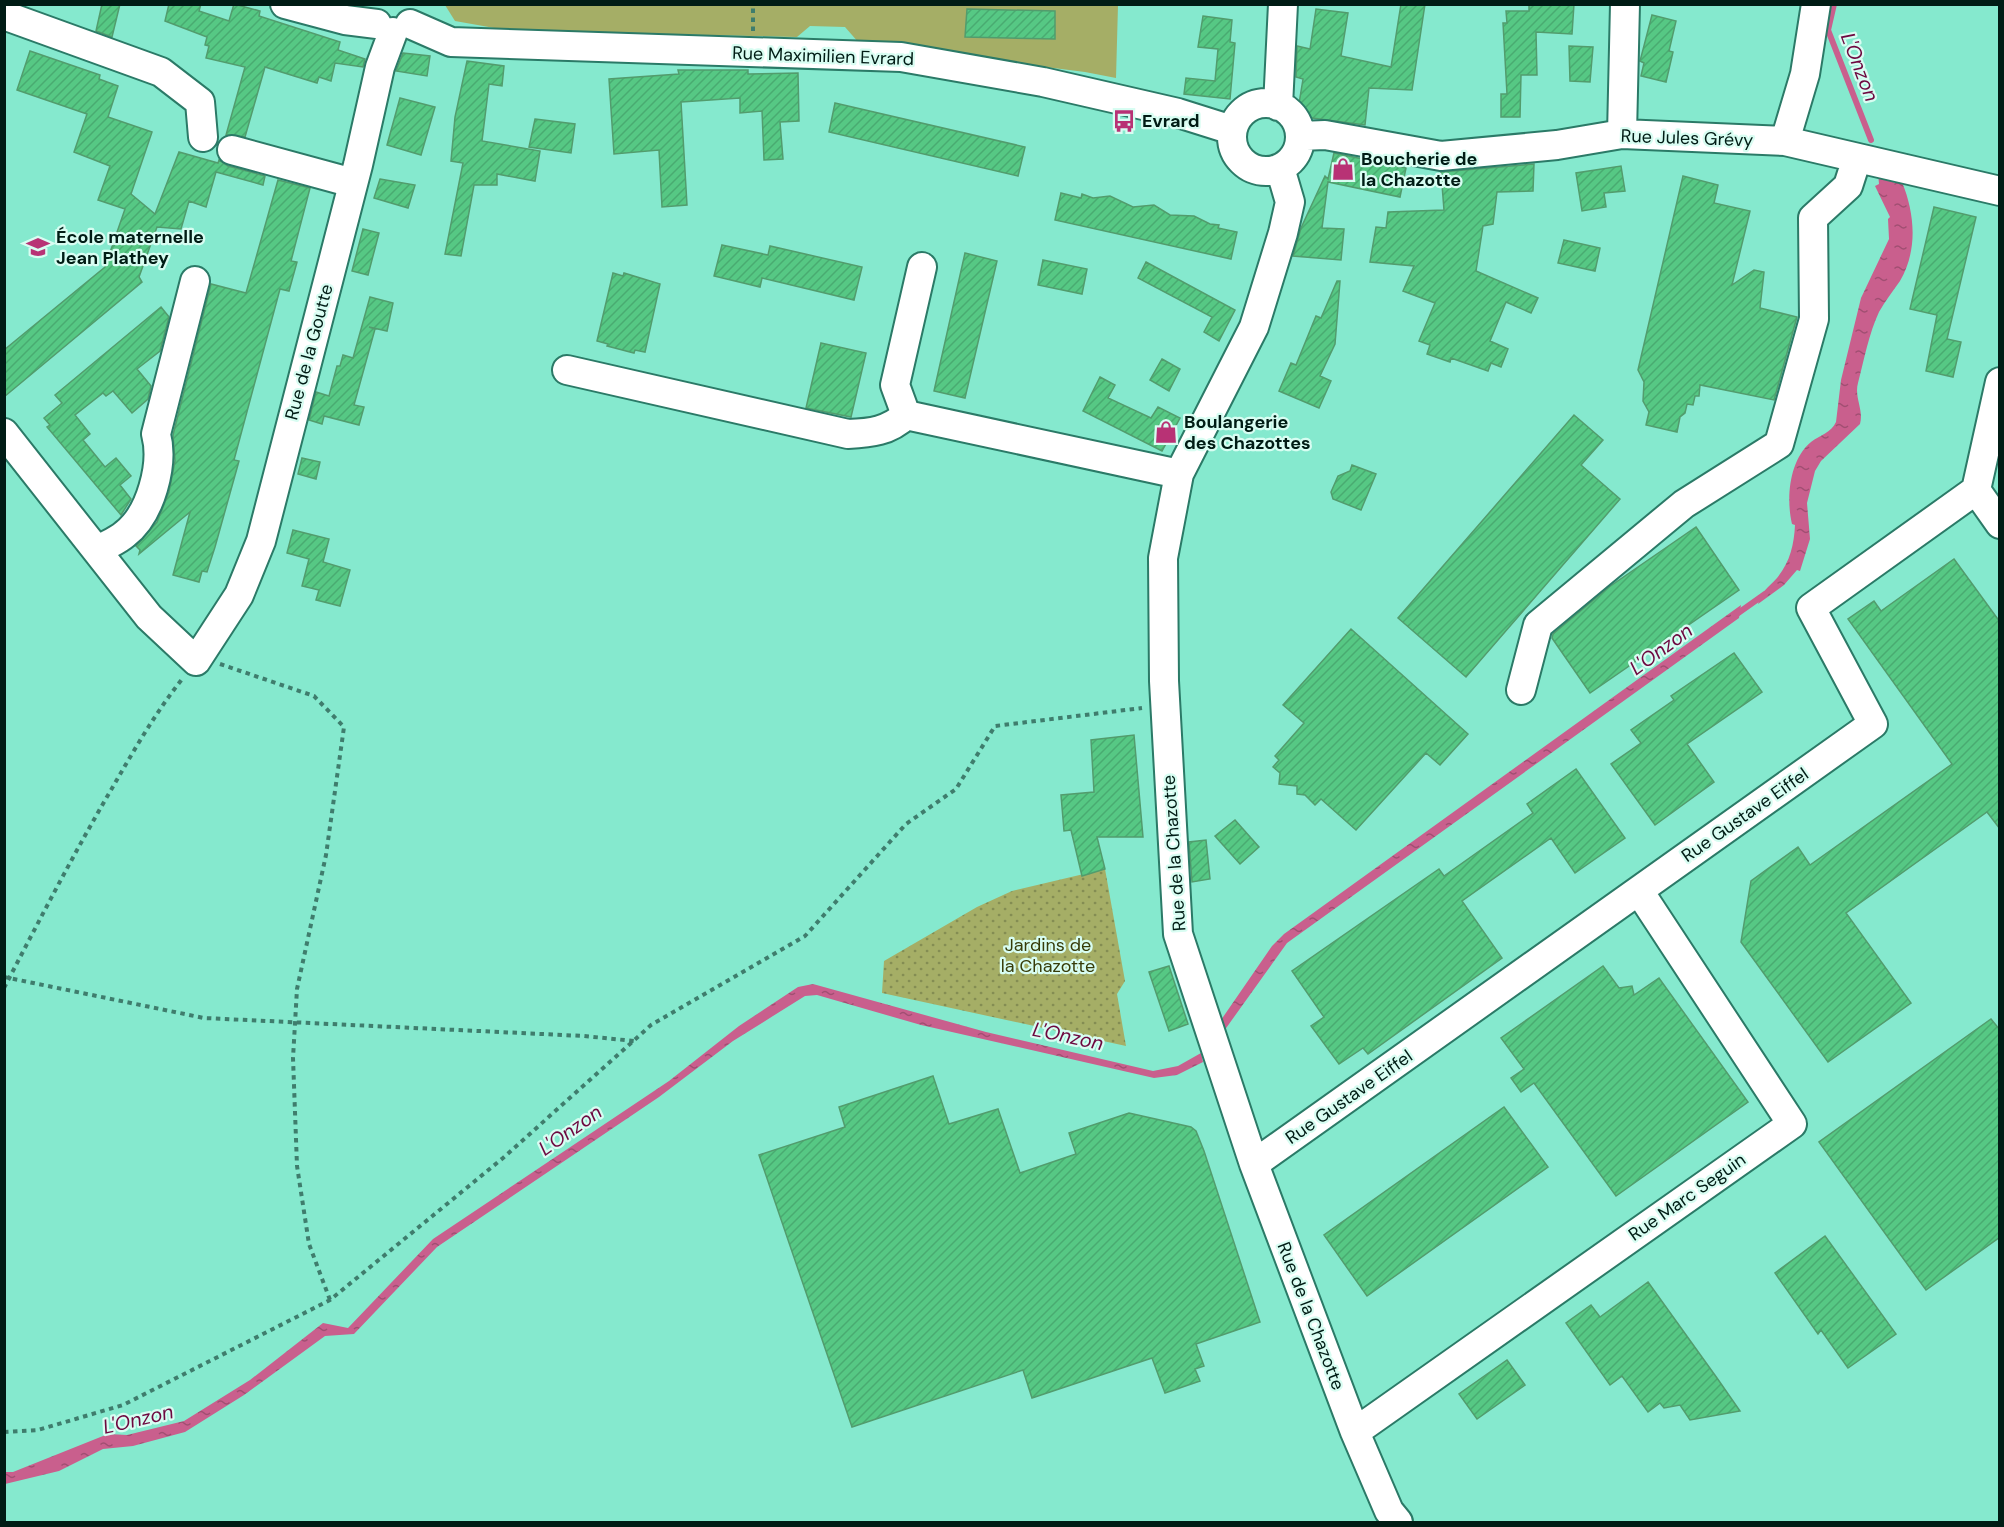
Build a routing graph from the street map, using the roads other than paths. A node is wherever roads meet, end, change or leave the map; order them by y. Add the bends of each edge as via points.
1 (285, 4) edge
2 (1283, 4) edge
3 (1625, 4) edge
4 (1816, 4) edge
5 (9, 18) edge
6 (393, 18) edge
7 (1278, 106) junction
8 (1232, 130) junction
9 (1622, 134) junction
10 (1300, 136) junction
11 (203, 137) dead end
12 (1785, 141) junction
13 (232, 150) dead end
14 (1857, 158) junction
15 (1280, 168) junction
16 (353, 183) junction
17 (2000, 191) edge
18 (922, 267) dead end
19 (195, 281) dead end
20 (567, 370) dead end
21 (2000, 382) edge
22 (906, 415) junction
23 (9, 447) edge
24 (1179, 474) junction
25 (1976, 490) junction
26 (2000, 524) edge
27 (97, 550) junction
28 (1521, 690) dead end
29 (1639, 891) junction
30 (1254, 1164) junction
31 (1355, 1432) junction
32 (1398, 1522) edge

1 - 6 street, Rue Maximilien Evrard via 345,20
2 - 7 street
3 - 9 street
4 - 12 street via 1805,74
5 - 11 street via 161,72 200,102
6 - 8 street, Rue Maximilien Evrard via 451,42 902,57 1043,82 1178,113
6 - 16 street, Rue de la Goutte
7 - 8 street via 1255,105 1237,118
7 - 10 street via 1297,123
8 - 15 street via 1236,154 1244,163 1261,170
9 - 10 street, Rue Jules Grévy via 1557,145 1441,156 1325,135
9 - 12 street, Rue Jules Grévy
10 - 15 street via 1297,149
12 - 14 street, Rue Jules Grévy
13 - 16 street
14 - 17 street, Rue Jules Grévy
14 - 28 street via 1848,186 1813,218 1814,319 1779,444 1684,504 1538,625
15 - 24 street, Rue de la Chazotte via 1290,202 1254,327
16 - 27 street, Rue de la Goutte via 261,541 239,596 198,659 149,617
18 - 22 street via 895,385
19 - 27 street via 156,434 160,450 145,509 126,534
20 - 22 street via 848,434 874,433 896,425
21 - 25 street
22 - 24 street
23 - 27 street
24 - 30 street, Rue de la Chazotte via 1163,558 1165,705 1178,934
25 - 26 street
25 - 29 street, Rue Gustave Eiffel via 1811,608 1873,724
29 - 30 street, Rue Gustave Eiffel
29 - 31 street, Rue Marc Seguin via 1792,1124
30 - 31 street, Rue de la Chazotte
31 - 32 street, Rue de la Chazotte via 1389,1511

